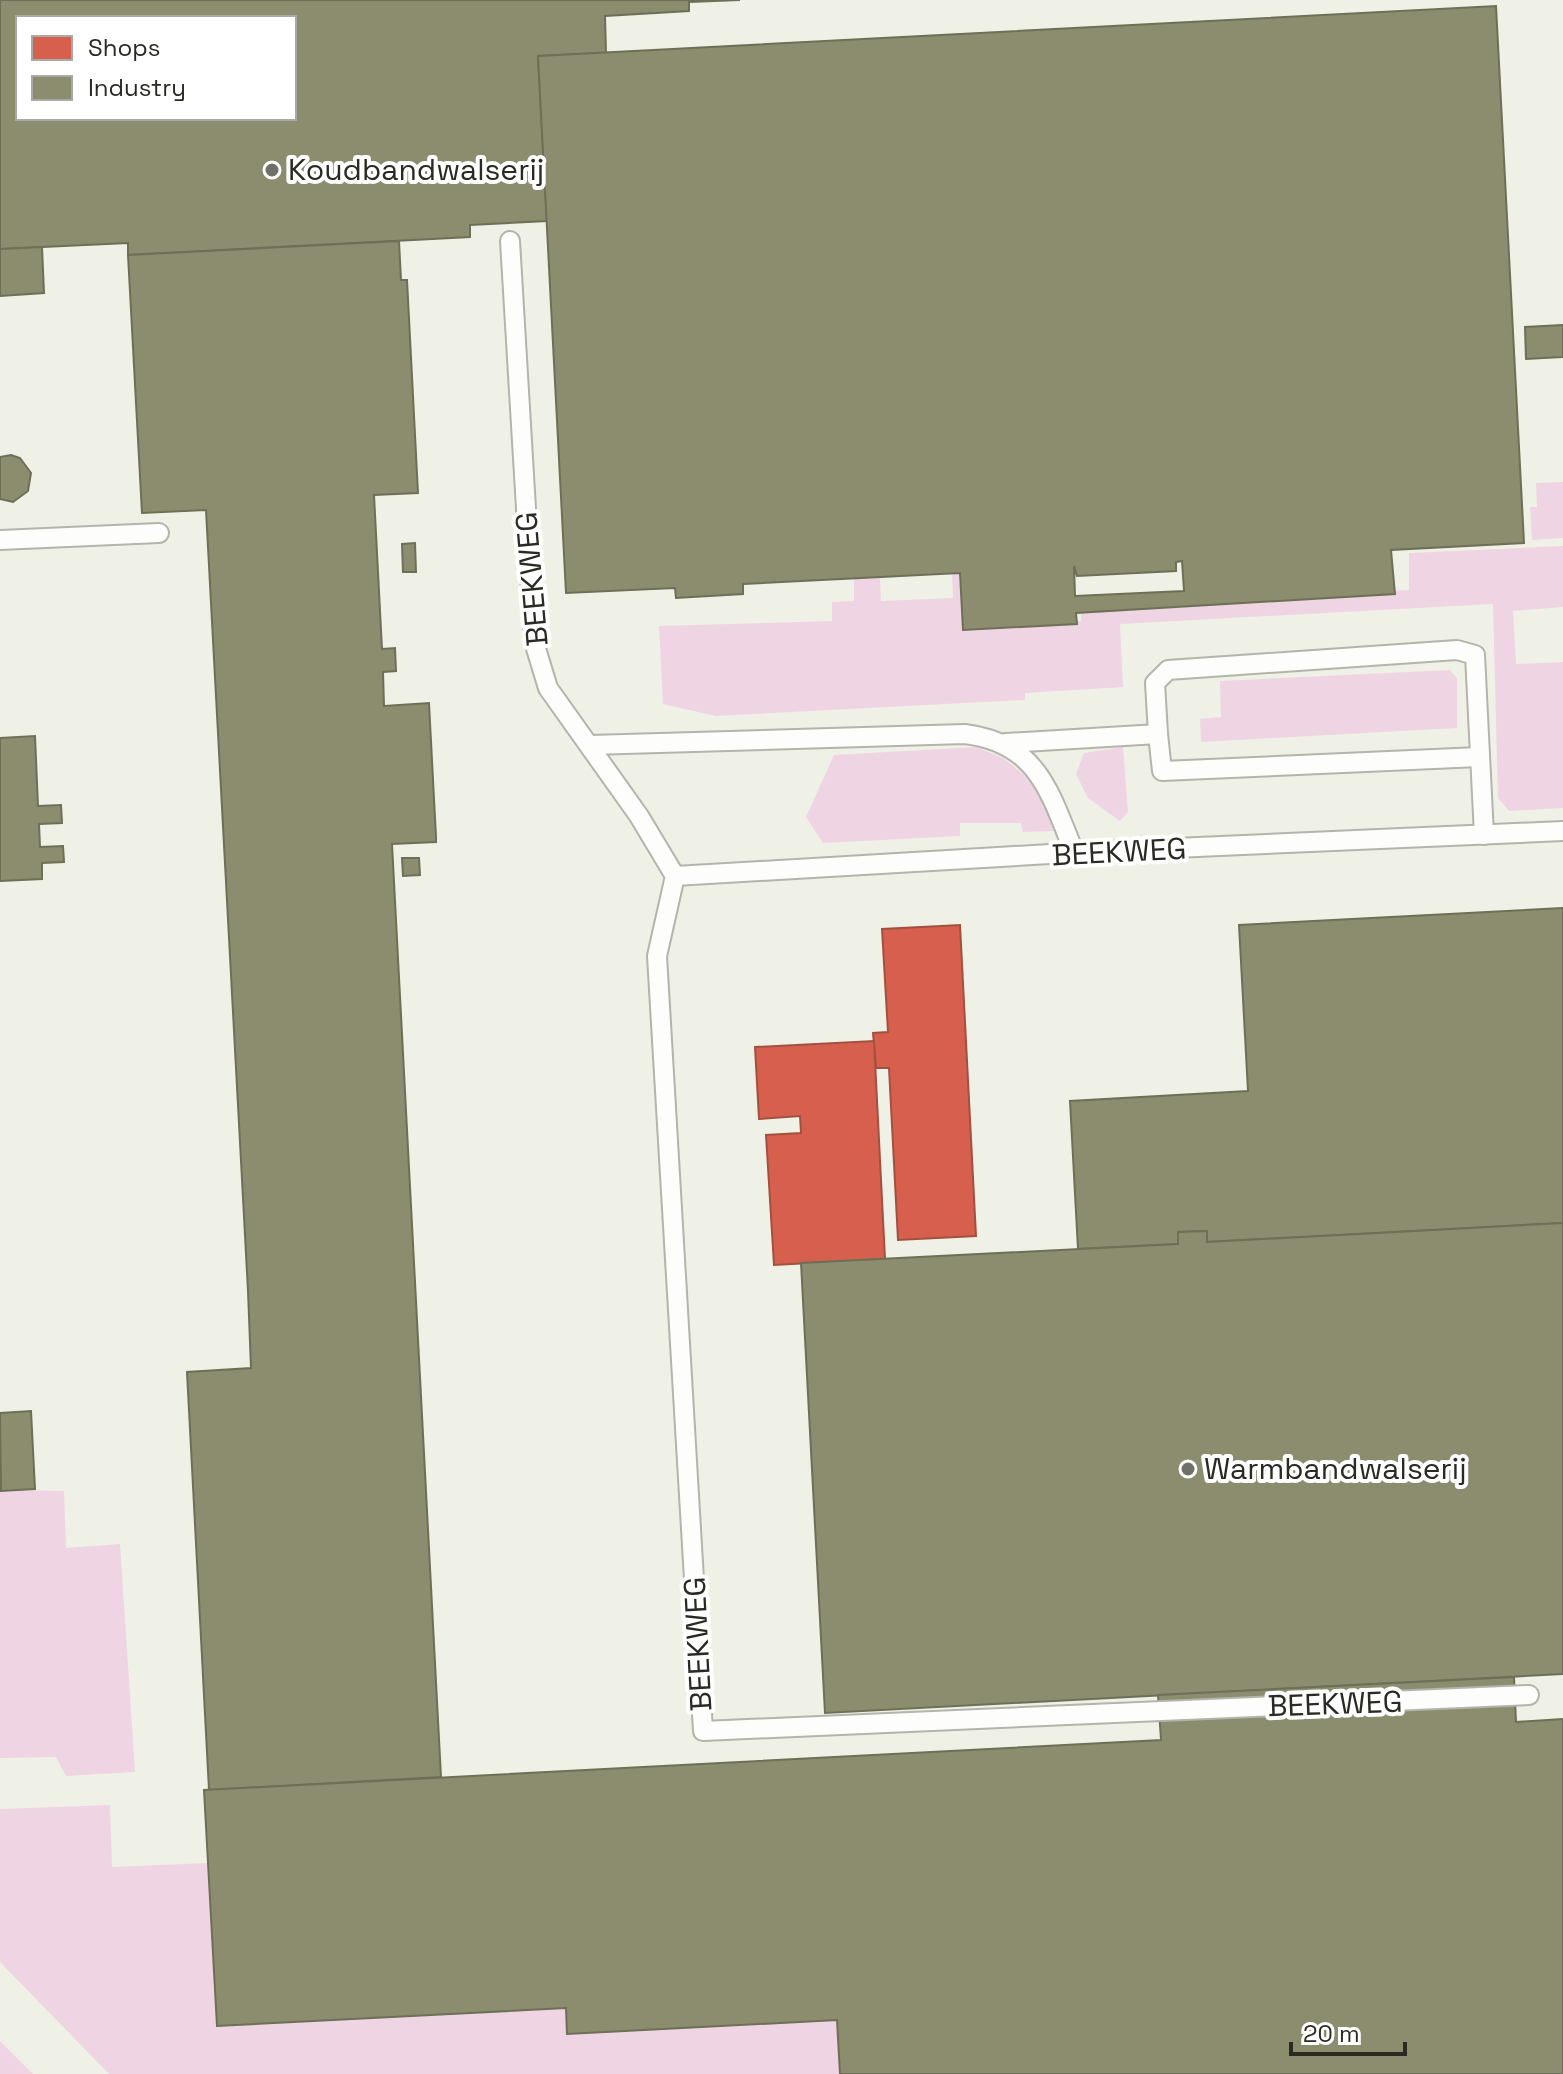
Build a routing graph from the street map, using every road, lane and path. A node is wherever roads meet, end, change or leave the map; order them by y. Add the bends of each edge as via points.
1 (510, 241) dead end
2 (159, 533) dead end
3 (0, 540) edge
4 (1158, 734) junction
5 (1006, 743) junction
6 (590, 745) junction
7 (1479, 757) junction
8 (1563, 831) edge
9 (1484, 835) junction
10 (1075, 854) junction
11 (675, 876) junction
12 (1529, 1695) dead end

1 - 6 lane, BEEKWEG via 534,642 548,688
2 - 3 lane
4 - 5 lane
4 - 7 lane via 1162,771
4 - 7 lane via 1155,683 1168,670 1457,650 1475,655
5 - 6 lane via 965,734
5 - 10 lane via 1045,781
6 - 11 lane, BEEKWEG
7 - 9 lane
8 - 9 lane, BEEKWEG
9 - 10 lane, BEEKWEG
10 - 11 lane, BEEKWEG
11 - 12 lane, BEEKWEG via 657,956 703,1731

